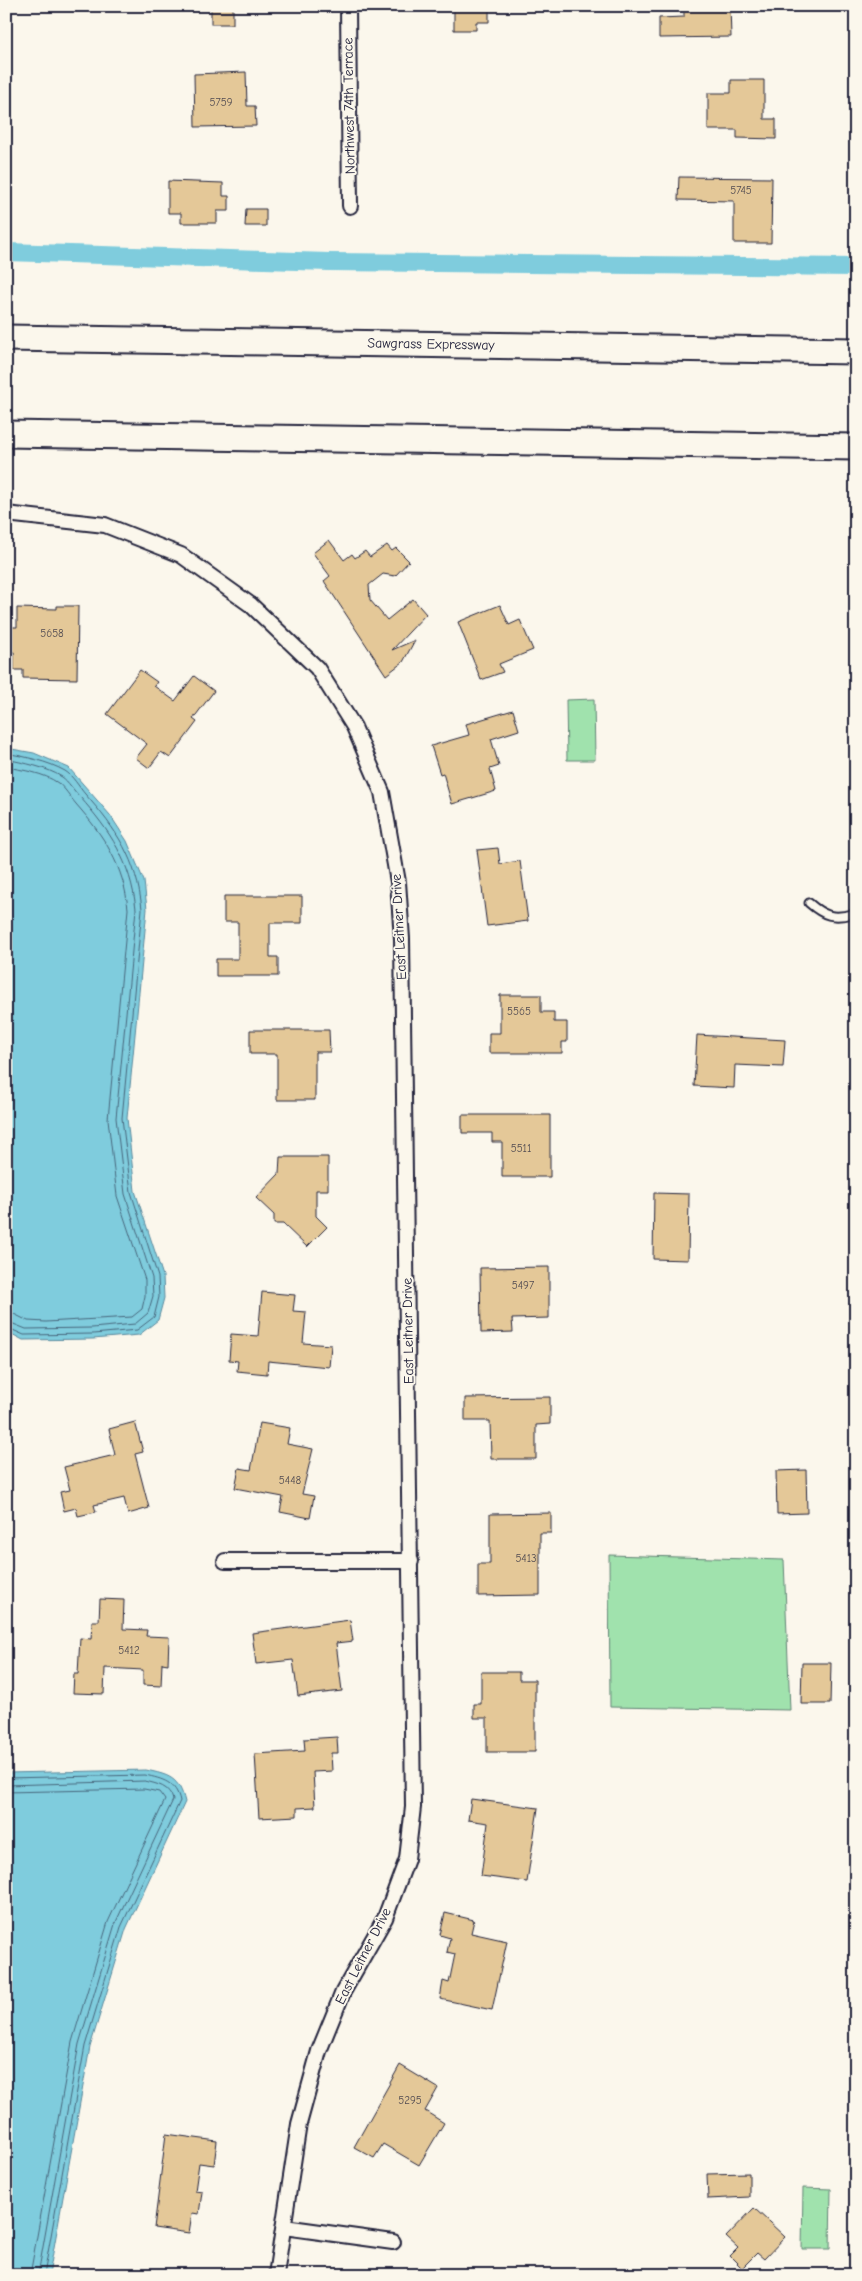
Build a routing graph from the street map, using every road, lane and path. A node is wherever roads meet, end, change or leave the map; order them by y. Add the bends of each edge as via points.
1 (348, 6) edge
2 (350, 206) dead end
3 (6, 338) edge
4 (856, 351) edge
5 (6, 434) edge
6 (856, 448) edge
7 (6, 514) edge
8 (808, 903) dead end
9 (853, 914) dead end
10 (225, 1561) dead end
11 (411, 1561) junction
12 (284, 2226) junction
13 (393, 2242) dead end
14 (276, 2275) edge

1 - 2 street, Northwest 74th Terrace
3 - 4 highway, Sawgrass Expressway
5 - 6 highway
7 - 11 street, East Leitner Drive via 105,525 182,555 251,605 317,668 354,727 382,792 398,882 402,939
8 - 9 lane via 822,914 841,917
10 - 11 street
11 - 12 street, East Leitner Drive via 413,1807 406,1859 385,1918 343,1992 319,2051 299,2124
12 - 13 street
12 - 14 street, East Leitner Drive

